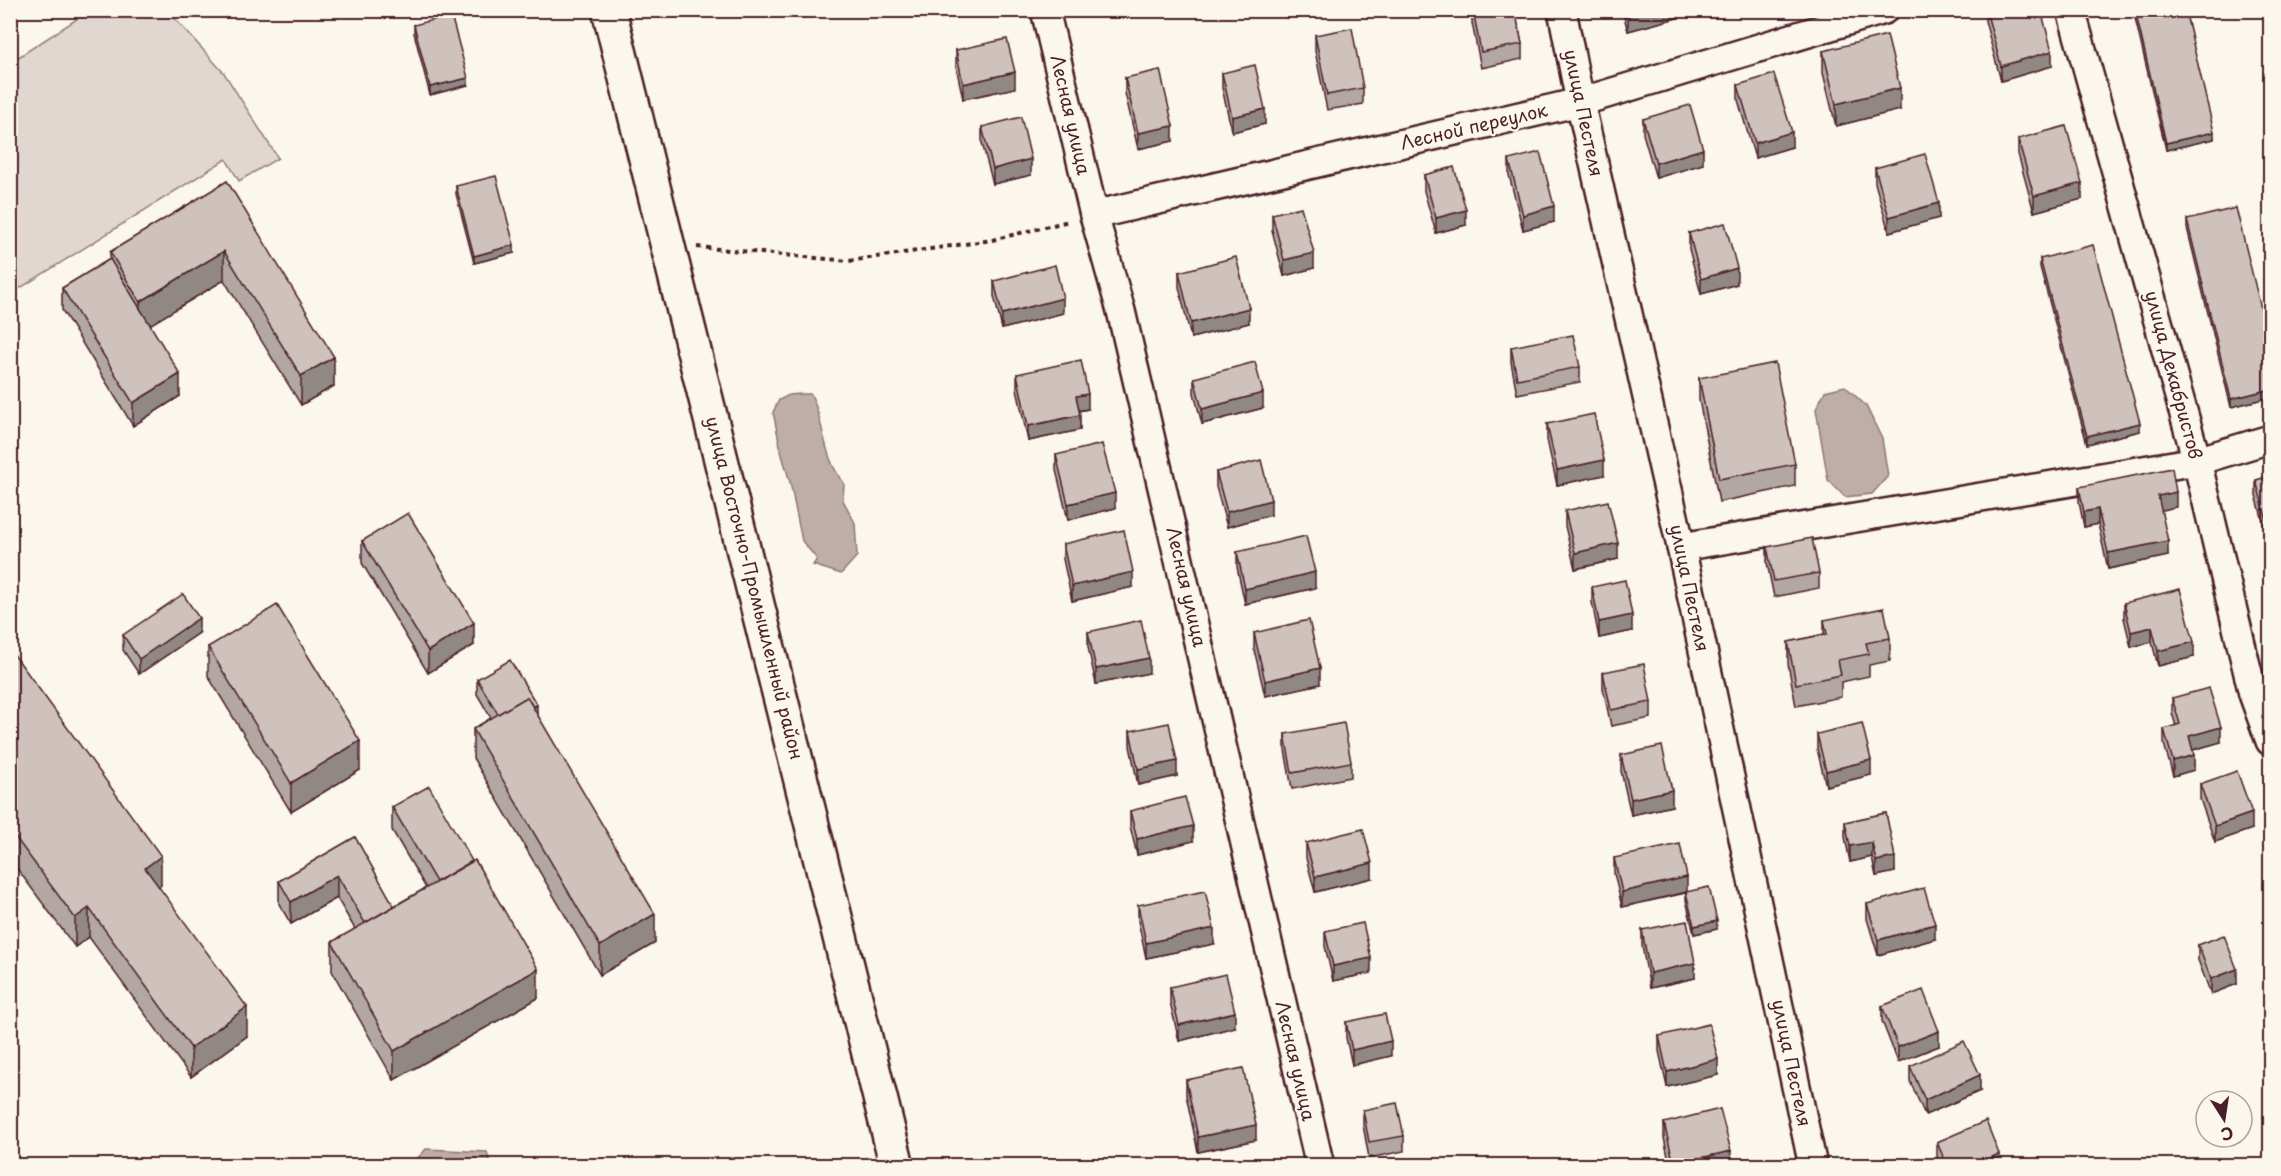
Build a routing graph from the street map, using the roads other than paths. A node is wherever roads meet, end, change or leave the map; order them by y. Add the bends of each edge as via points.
1 (609, 10) edge
2 (1045, 10) edge
3 (1562, 10) edge
4 (1884, 10) edge
5 (2072, 10) edge
6 (1580, 102) junction
7 (1094, 215) junction
8 (2271, 440) edge
9 (2197, 460) junction
10 (1681, 547) junction
11 (2271, 741) edge
12 (897, 1166) edge
13 (1320, 1166) edge
14 (1813, 1166) edge

1 - 12 street, улица Восточно-Промышленный район
2 - 7 street, Лесная улица
3 - 6 street, улица Пестеля
4 - 6 street, Лесной переулок
5 - 9 street, улица Декабристов
6 - 7 street, Лесной переулок
6 - 10 street, улица Пестеля
7 - 13 street, Лесная улица via 1121,311
8 - 9 street
9 - 10 street
9 - 11 street, улица Декабристов via 2253,694
10 - 14 street, улица Пестеля

